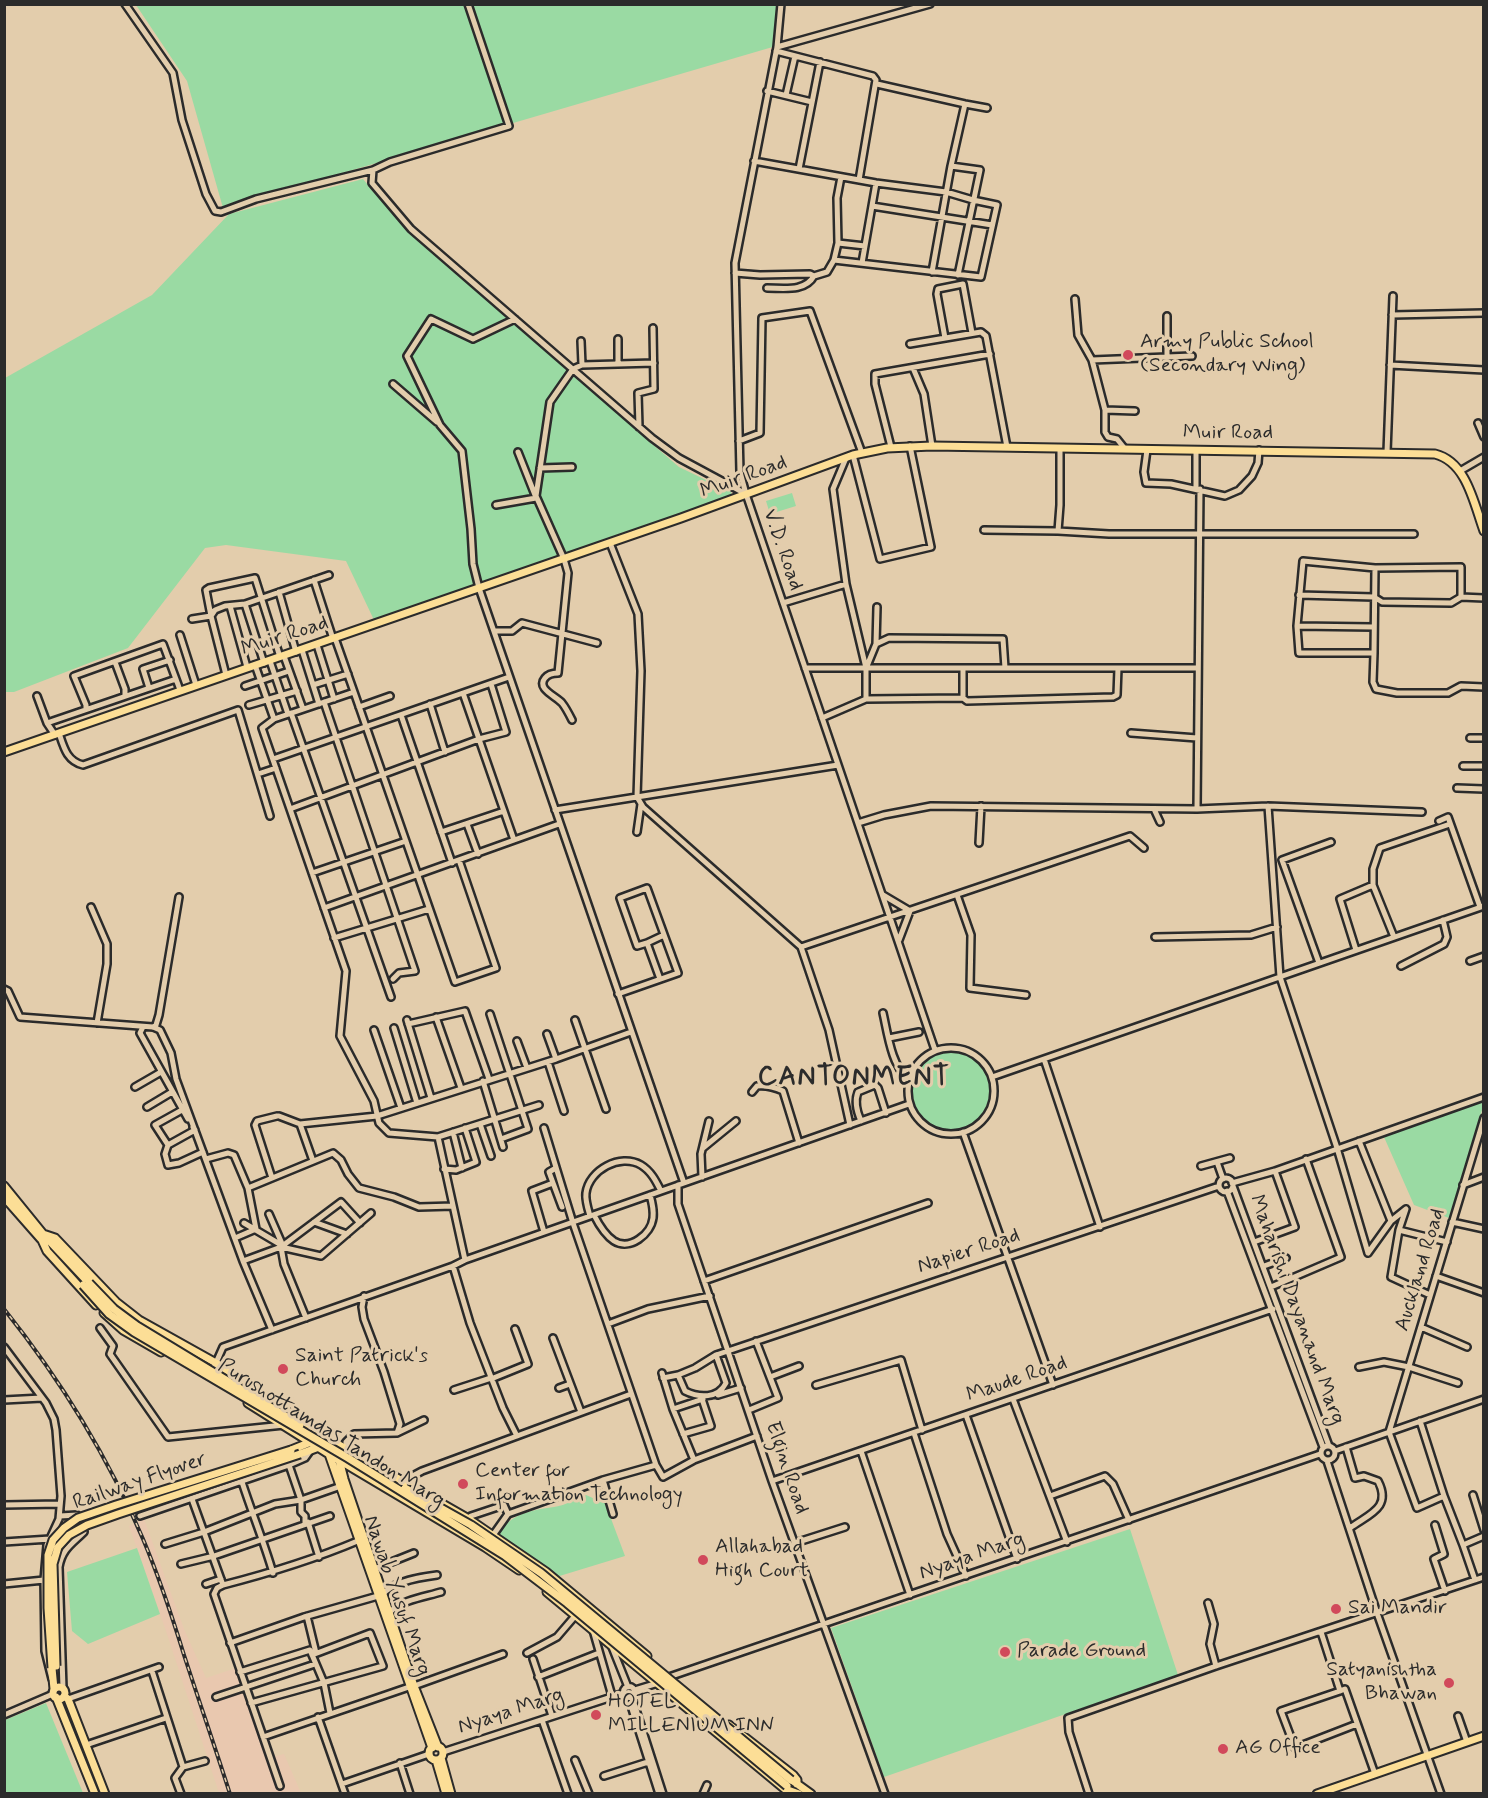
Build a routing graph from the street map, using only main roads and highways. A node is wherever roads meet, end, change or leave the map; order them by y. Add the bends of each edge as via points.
1 (1484, 531) edge
2 (4, 753) edge
3 (4, 1186) edge
4 (4, 1197) edge
5 (42, 1236) junction
6 (324, 1437) junction
7 (332, 1441) junction
8 (312, 1447) junction
9 (329, 1454) junction
10 (339, 1460) junction
11 (381, 1595) junction
12 (54, 1668) junction
13 (412, 1687) junction
14 (59, 1691) junction
15 (1484, 1736) edge
16 (436, 1753) junction
17 (793, 1787) edge
18 (94, 1794) edge
19 (105, 1794) edge
20 (446, 1794) edge
21 (452, 1794) edge
22 (811, 1794) edge
23 (1317, 1794) edge

1 - 2 main road, Muir Road via 1460,471 1454,462 1435,454 891,447 850,457
3 - 5 main road
4 - 5 main road, Purushottamdas Tandon Marg
5 - 6 main road, Purushottamdas Tandon Marg via 55,1238 116,1302 139,1320 216,1363
5 - 8 main road, Purushottamdas Tandon Marg via 47,1251 123,1330 209,1378
5 - 17 main road, bridge via 86,1284 137,1326 350,1457 471,1525 541,1573
6 - 7 main road, Purushottamdas Tandon Marg
6 - 8 main road
7 - 8 main road
7 - 17 main road, Purushottamdas Tandon Marg via 467,1518 554,1578 793,1775 797,1780
8 - 9 main road, Purushottamdas Tandon Marg
8 - 12 main road, Railway Flyover, bridge via 87,1525 69,1535 58,1547 53,1564
8 - 12 main road, Railway Flyover, bridge via 291,1450 116,1505 78,1518 64,1528 53,1540 48,1555
9 - 10 main road, Purushottamdas Tandon Marg
9 - 11 main road, Nawab Yusuf Marg
10 - 11 main road, Nawab Yusuf Marg
10 - 17 main road, Purushottamdas Tandon Marg via 534,1580 785,1789
11 - 13 main road, Nawab Yusuf Marg
11 - 13 main road, Nawab Yusuf Marg via 390,1612
12 - 14 main road, Railway Flyover
13 - 16 main road, Nawab Yusuf Marg
14 - 18 main road
14 - 19 main road
15 - 23 main road
16 - 20 main road, Nawab Yusuf Marg
16 - 21 main road, Nawab Yusuf Marg
17 - 22 main road, Purushottamdas Tandon Marg

